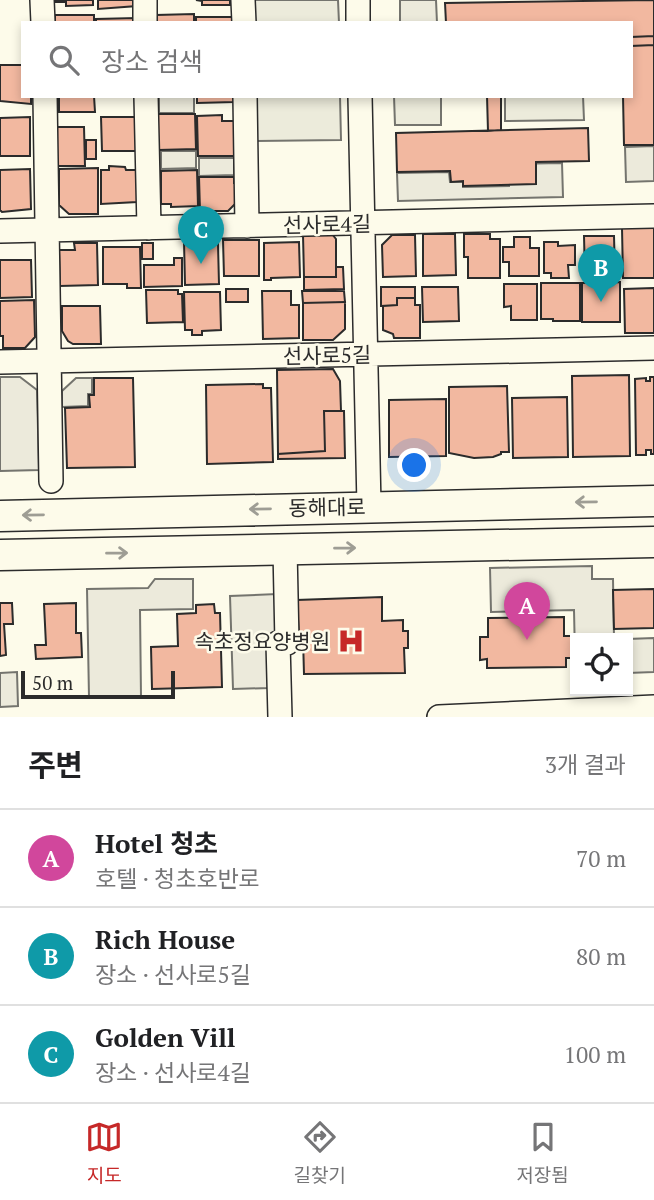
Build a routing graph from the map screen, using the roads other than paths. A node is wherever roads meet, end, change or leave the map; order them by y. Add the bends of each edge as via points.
1 (42, 0) edge
2 (145, 0) edge
3 (243, 0) edge
4 (358, 0) edge
5 (43, 21) edge
6 (145, 21) edge
7 (244, 21) edge
8 (358, 21) edge
9 (45, 98) edge
10 (146, 98) edge
11 (245, 98) edge
12 (360, 98) edge
13 (654, 216) edge
14 (362, 223) junction
15 (247, 226) junction
16 (149, 228) junction
17 (48, 230) junction
18 (0, 231) edge
19 (654, 348) edge
20 (366, 355) junction
21 (49, 361) junction
22 (0, 362) edge
23 (51, 481) dead end
24 (654, 500) edge
25 (369, 506) junction
26 (0, 516) edge
27 (654, 542) edge
28 (285, 549) junction
29 (0, 555) edge
30 (654, 707) edge
31 (621, 713) edge
32 (281, 717) edge
33 (439, 717) edge

1 - 5 street
2 - 6 street
3 - 7 street
4 - 8 street
9 - 17 street
10 - 16 street
11 - 15 street
12 - 14 street
13 - 14 street, 선사로4길
14 - 15 street, 선사로4길
14 - 20 street
15 - 16 street, 선사로4길
16 - 17 street, 선사로4길
17 - 18 street, 선사로4길
17 - 21 street
19 - 20 street, 선사로5길
20 - 21 street, 선사로5길
20 - 25 street
21 - 22 street, 선사로5길
21 - 23 street
24 -> 25 main road, 동해대로
25 -> 26 main road, 동해대로
28 -> 27 main road, 동해대로
29 -> 28 main road, 동해대로
28 - 32 street via 287,643 278,643
30 - 31 street
31 - 33 street

